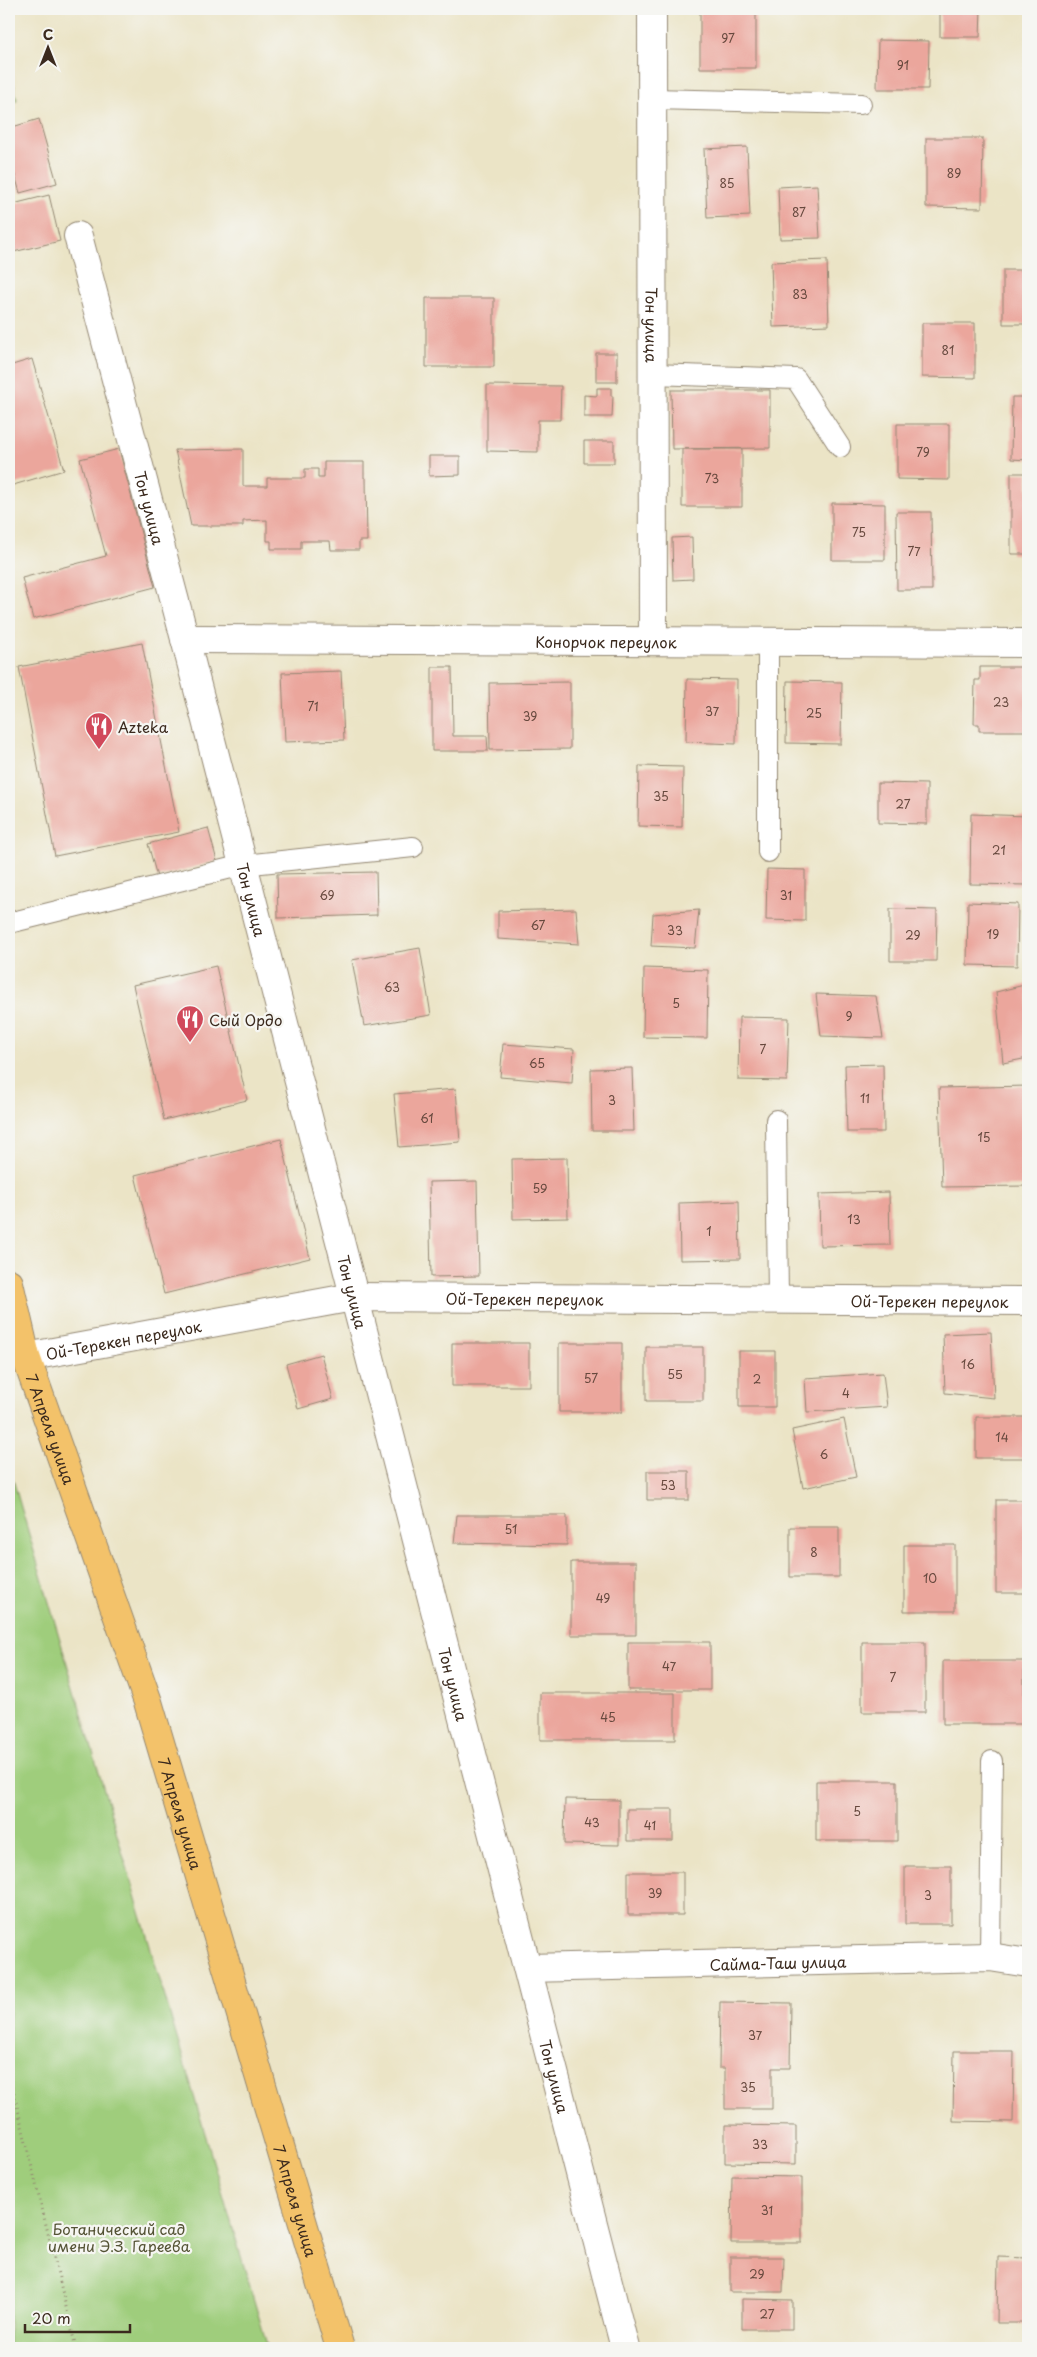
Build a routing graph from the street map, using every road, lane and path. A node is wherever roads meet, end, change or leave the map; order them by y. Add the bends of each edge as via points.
1 (652, 9) edge
2 (652, 99) junction
3 (861, 104) dead end
4 (78, 236) dead end
5 (653, 374) junction
6 (840, 446) dead end
7 (185, 639) junction
8 (653, 642) junction
9 (768, 642) junction
10 (1028, 643) edge
11 (413, 847) dead end
12 (768, 852) dead end
13 (243, 865) junction
14 (9, 923) edge
15 (776, 1120) dead end
16 (9, 1283) edge
17 (353, 1296) junction
18 (778, 1299) junction
19 (1028, 1301) edge
20 (26, 1357) junction
21 (992, 1761) dead end
22 (990, 1957) junction
23 (1028, 1963) edge
24 (528, 1968) junction
25 (9, 2073) edge
26 (76, 2348) edge
27 (340, 2348) edge
28 (625, 2348) edge

1 - 2 street, Тон улица
2 - 3 lane
2 - 5 street, Тон улица
4 - 7 street, Тон улица
5 - 6 lane via 796,379
5 - 8 street, Тон улица
7 - 8 street, Конорчок переулок
7 - 13 street, Тон улица
8 - 9 street, Конорчок переулок
9 - 10 street, Конорчок переулок
9 - 12 lane
11 - 13 lane
13 - 14 lane
13 - 17 street, Тон улица
15 - 18 lane
16 - 20 main road, 7 Апреля улица
17 - 18 street, Ой-Терекен переулок
17 - 20 street, Ой-Терекен переулок
17 - 24 street, Тон улица
18 - 19 street, Ой-Терекен переулок
20 - 27 main road, 7 Апреля улица via 148,1702
21 - 22 lane
22 - 23 street, Сайма-Таш улица
22 - 24 street, Сайма-Таш улица
24 - 28 street, Тон улица
25 - 26 path

